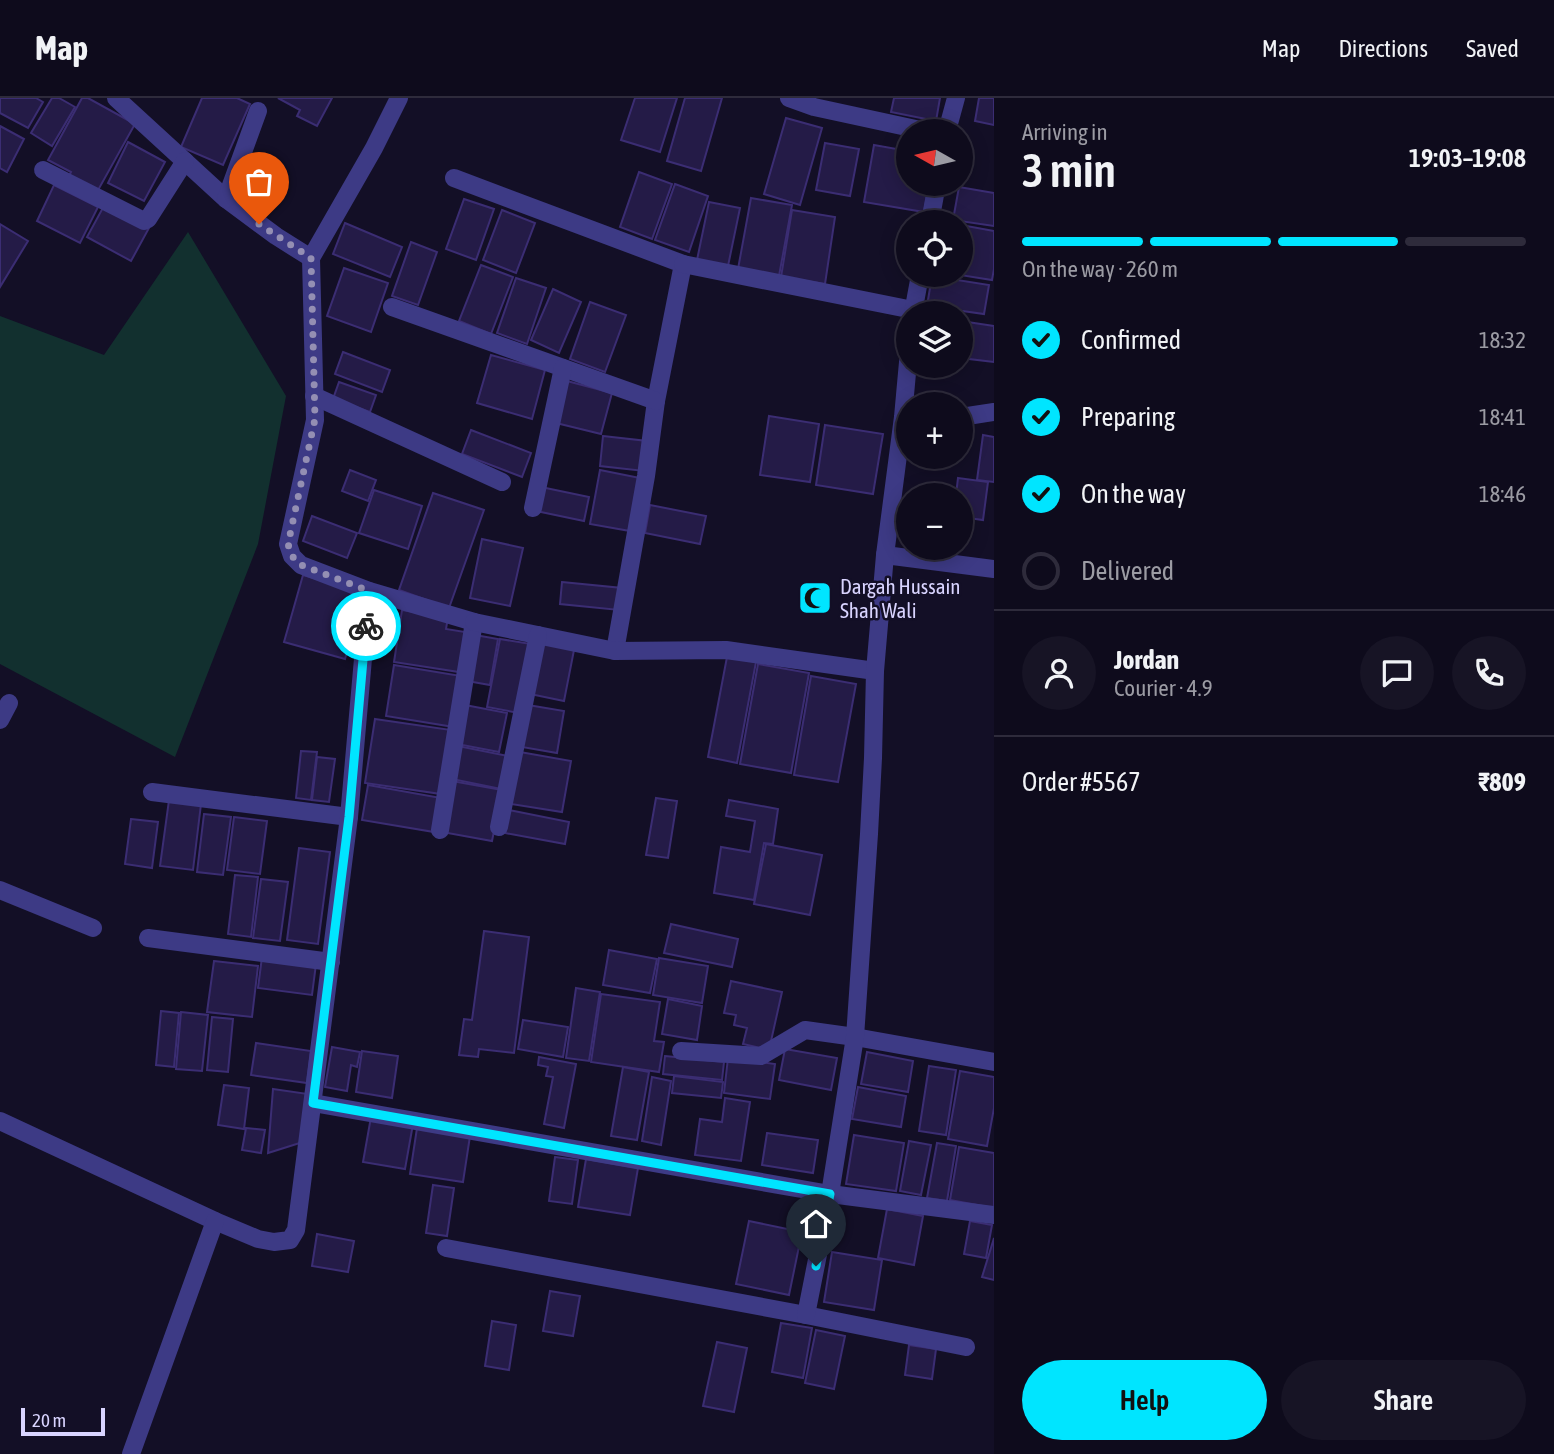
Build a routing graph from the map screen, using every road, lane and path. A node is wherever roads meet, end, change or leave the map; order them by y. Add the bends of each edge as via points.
1 (116, 98) edge
2 (399, 98) edge
3 (789, 98) edge
4 (957, 98) edge
5 (815, 103) edge
6 (258, 111) dead end
7 (951, 119) edge
8 (896, 124) edge
9 (185, 161) junction
10 (43, 170) dead end
11 (454, 178) dead end
12 (226, 199) junction
13 (311, 258) junction
14 (683, 264) junction
15 (393, 307) dead end
16 (896, 308) edge
17 (563, 368) junction
18 (314, 396) junction
19 (656, 401) junction
20 (994, 412) edge
21 (973, 415) edge
22 (898, 469) edge
23 (502, 482) dead end
24 (533, 508) dead end
25 (885, 555) junction
26 (994, 569) edge
27 (369, 591) junction
28 (474, 622) junction
29 (538, 635) junction
30 (615, 650) junction
31 (875, 671) junction
32 (9, 703) dead end
33 (0, 720) edge
34 (152, 792) dead end
35 (349, 817) junction
36 (499, 827) dead end
37 (440, 830) dead end
38 (0, 890) edge
39 (93, 928) dead end
40 (148, 938) dead end
41 (331, 962) junction
42 (855, 1038) junction
43 (681, 1051) dead end
44 (994, 1062) edge
45 (313, 1103) junction
46 (0, 1121) edge
47 (830, 1194) junction
48 (994, 1215) edge
49 (215, 1222) junction
50 (446, 1248) dead end
51 (806, 1315) junction
52 (966, 1347) dead end
53 (131, 1454) edge

1 - 9 street
2 - 13 street
3 - 5 street
4 - 7 street
5 - 8 street
6 - 12 street
9 - 10 street via 144,221
9 - 12 street
11 - 14 street
12 - 13 street
13 - 18 street
14 - 16 street
14 - 19 street
15 - 17 street
17 - 19 street
17 - 24 street
18 - 23 street
18 - 27 street via 315,419 288,544 301,565
19 - 30 street
20 - 21 street
22 - 25 street
25 - 26 street
25 - 31 street
27 - 28 street
27 - 35 street
28 - 29 street
28 - 37 street
29 - 30 street
29 - 36 street
30 - 31 street via 726,650
31 - 42 street via 871,809
32 - 33 street
34 - 35 street
35 - 41 street
38 - 39 street
40 - 41 street
41 - 45 street
42 - 43 street via 805,1030 761,1056
42 - 44 street
42 - 47 street
45 - 47 street
45 - 49 street via 296,1230 290,1240 258,1239
46 - 49 street
47 - 48 street
47 - 51 street
49 - 53 street
50 - 51 street
51 - 52 street

